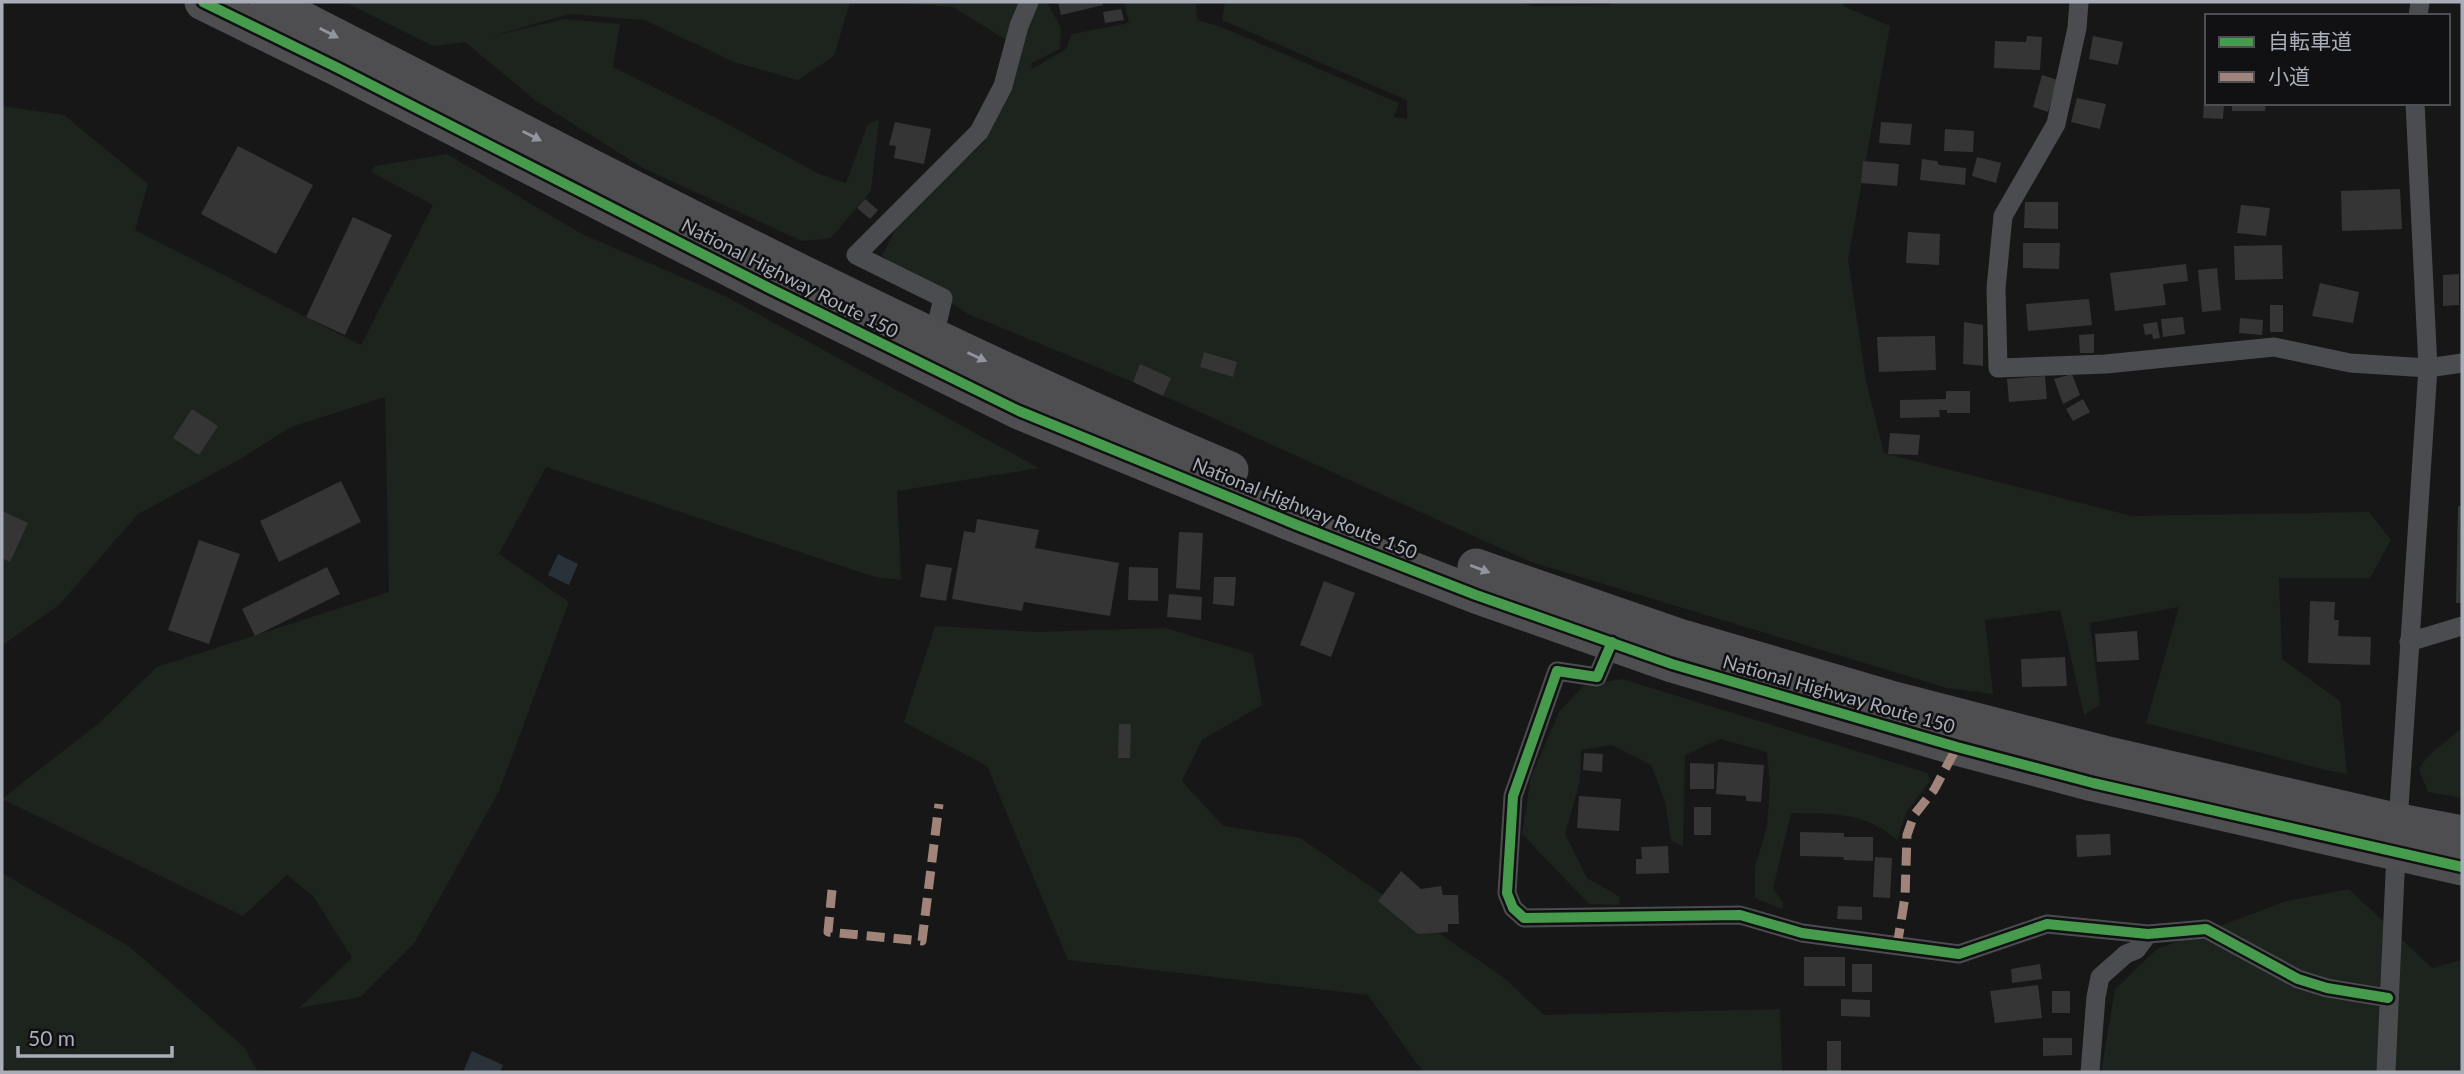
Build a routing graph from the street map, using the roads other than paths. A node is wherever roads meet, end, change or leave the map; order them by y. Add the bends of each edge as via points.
1 (203, 2) edge
2 (268, 2) edge
3 (1028, 2) edge
4 (2079, 2) edge
5 (2415, 105) edge
6 (934, 337) junction
7 (2462, 363) edge
8 (2428, 368) junction
9 (2462, 626) edge
10 (1612, 642) junction
11 (2409, 642) junction
12 (2462, 834) edge
13 (2398, 838) junction
14 (2462, 867) edge
15 (2148, 934) junction
16 (2388, 998) junction
17 (2090, 1072) edge
18 (2386, 1072) edge

1 - 10 highway, National Highway Route 150 via 1019,411 1476,595
2 -> 6 highway, National Highway Route 150 via 757,252
3 - 6 street via 1003,86 979,132 856,255 943,298
4 - 8 street via 2056,124 2003,216 1996,288 1998,368 2106,364 2274,347 2350,363
5 - 8 street
6 -> 13 highway, National Highway Route 150 via 1119,424 1311,505 1491,573 1679,636 1894,700
7 - 8 street
8 - 11 street
9 - 11 street
10 - 13 highway, National Highway Route 150 via 1957,747 2093,783
10 - 15 street via 1597,677 1557,671 1513,796 1507,893 1524,918 1740,915 1802,933 1959,954 2047,925
11 - 13 street
12 - 13 highway, National Highway Route 150
13 - 14 highway, National Highway Route 150
13 - 16 street
15 - 16 street via 2206,929 2298,979
15 - 17 street via 2136,950 2100,977
16 - 18 street

